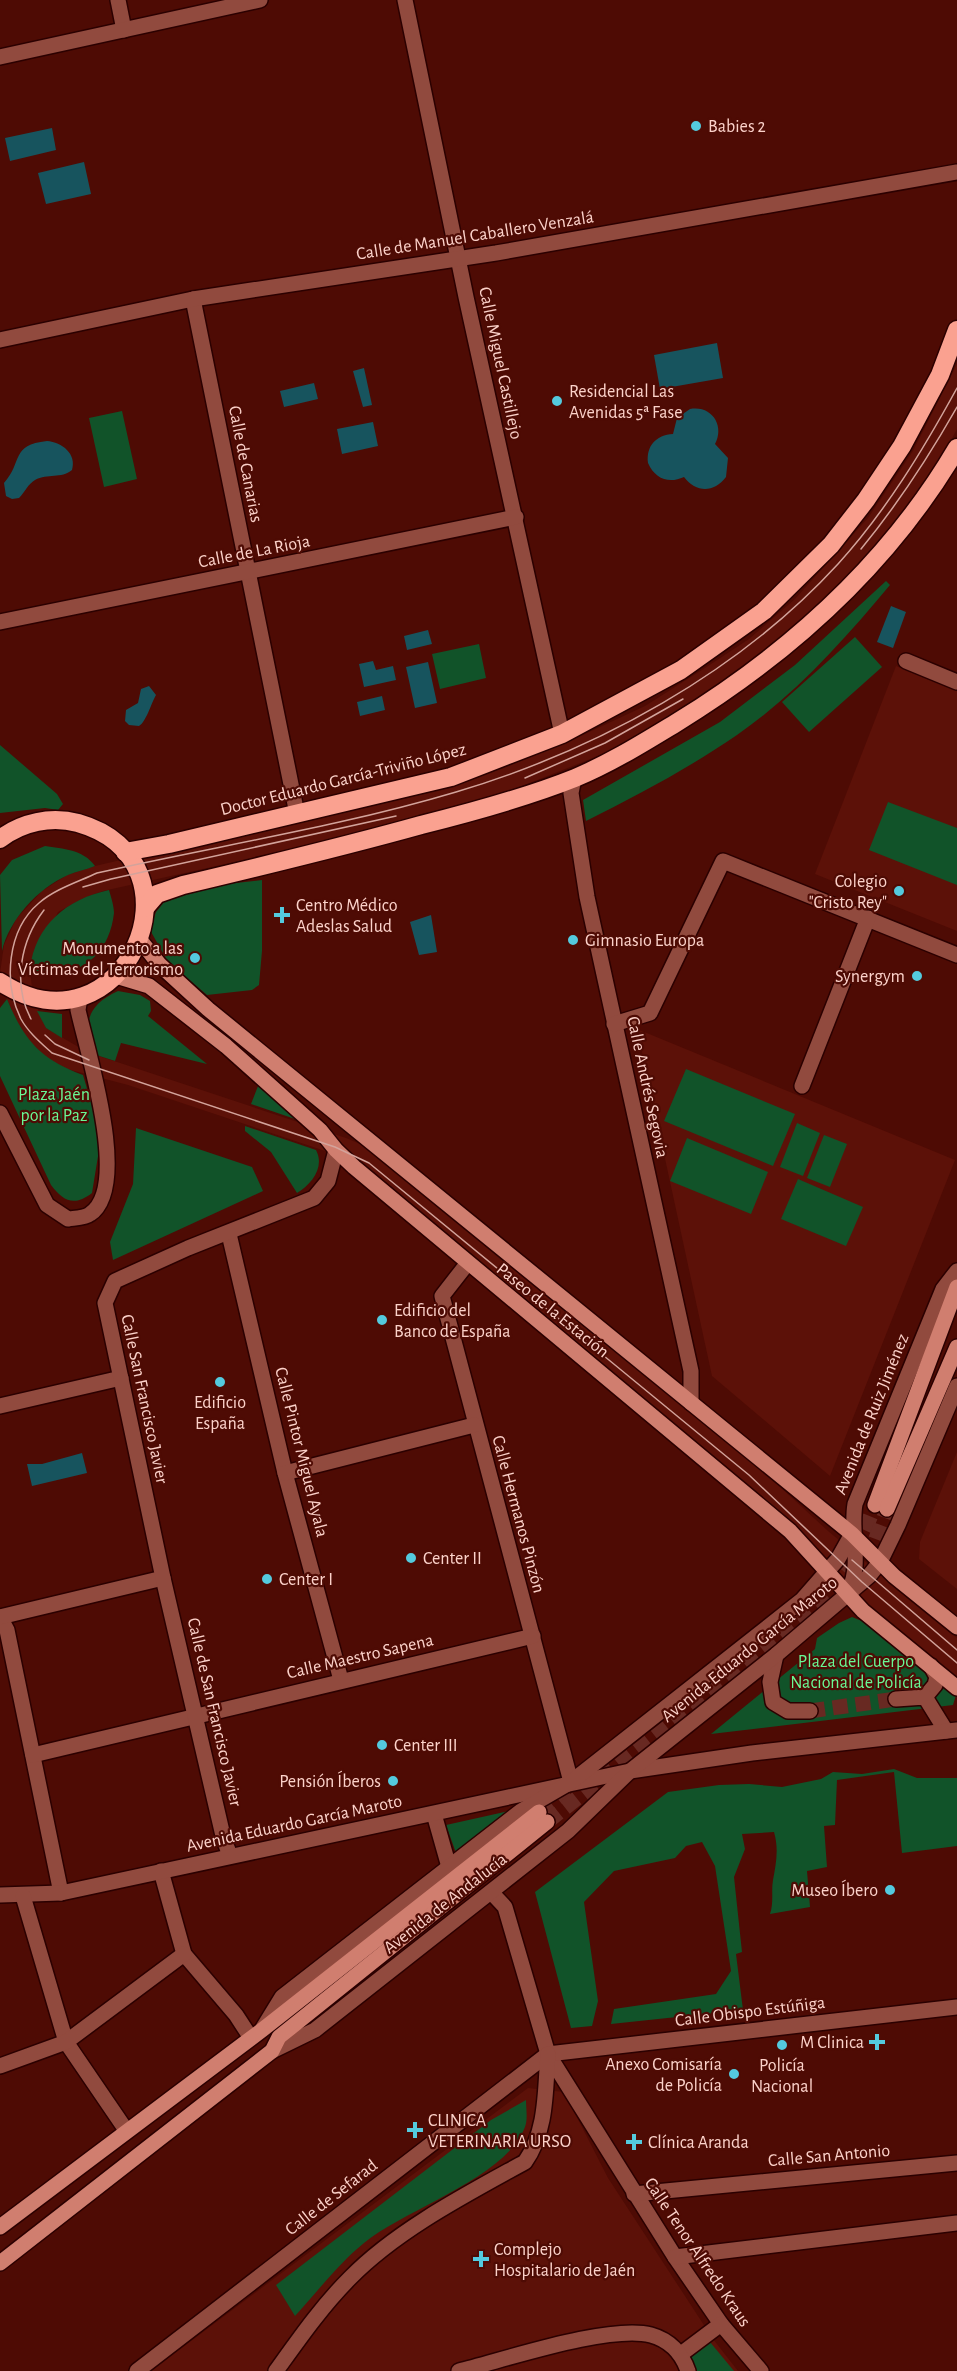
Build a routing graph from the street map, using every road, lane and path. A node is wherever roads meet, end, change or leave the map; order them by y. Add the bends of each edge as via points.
1 (118, 0) edge
2 (260, 0) edge
3 (405, 0) edge
4 (124, 30) junction
5 (0, 57) edge
6 (957, 172) edge
7 (459, 258) junction
8 (193, 299) junction
9 (957, 330) edge
10 (0, 340) edge
11 (957, 448) edge
12 (516, 518) junction
13 (248, 572) junction
14 (0, 622) edge
15 (906, 661) dead end
16 (957, 682) edge
17 (562, 734) junction
18 (574, 778) junction
19 (297, 813) junction
20 (2, 836) edge
21 (124, 852) junction
22 (146, 908) junction
23 (868, 918) junction
24 (140, 940) junction
25 (957, 955) edge
26 (116, 976) junction
27 (0, 982) edge
28 (80, 997) junction
29 (614, 1024) junction
30 (802, 1086) dead end
31 (0, 1113) edge
32 (336, 1150) junction
33 (229, 1234) junction
34 (467, 1264) junction
35 (957, 1271) edge
36 (957, 1287) edge
37 (957, 1347) edge
38 (121, 1378) junction
39 (957, 1386) edge
40 (691, 1403) junction
41 (0, 1406) edge
42 (474, 1425) junction
43 (285, 1473) junction
44 (852, 1534) junction
45 (880, 1562) junction
46 (827, 1572) junction
47 (163, 1578) junction
48 (847, 1595) junction
49 (0, 1617) edge
50 (957, 1627) edge
51 (532, 1636) junction
52 (776, 1655) junction
53 (931, 1666) junction
54 (341, 1680) junction
55 (957, 1688) edge
56 (925, 1697) junction
57 (896, 1699) tunnel mouth
58 (810, 1712) tunnel mouth
59 (196, 1716) junction
60 (952, 1731) edge
61 (33, 1755) junction
62 (630, 1771) junction
63 (571, 1782) junction
64 (434, 1814) junction
65 (230, 1855) junction
66 (449, 1868) junction
67 (161, 1871) junction
68 (491, 1892) junction
69 (61, 1893) junction
70 (0, 1895) edge
71 (23, 1896) junction
72 (184, 1954) junction
73 (957, 2007) edge
74 (256, 2034) junction
75 (66, 2042) junction
76 (272, 2050) junction
77 (548, 2054) junction
78 (0, 2066) edge
79 (126, 2130) junction
80 (957, 2163) edge
81 (634, 2194) junction
82 (957, 2223) edge
83 (0, 2227) edge
84 (675, 2257) junction
85 (0, 2263) edge
86 (721, 2324) junction
87 (681, 2354) junction
88 (137, 2371) edge
89 (276, 2371) edge
90 (459, 2371) edge
91 (688, 2371) edge
92 (761, 2371) edge

1 - 4 street
2 - 4 street
3 - 7 street, Calle Miguel Castillejo
4 - 5 street
6 - 7 street, Calle de Manuel Caballero Venzalá
7 - 8 street, Calle de Manuel Caballero Venzalá
7 - 12 street, Calle Miguel Castillejo
8 - 10 street, Calle de Manuel Caballero Venzalá
8 - 13 street, Calle de Canarias
9 - 17 highway, Doctor Eduardo García-Triviño López via 940,375 902,446 831,544 764,611 681,670
11 - 18 highway via 936,484 883,554 802,634 729,690 622,756
12 - 13 street, Calle de La Rioja
12 - 17 street, Calle Miguel Castillejo
13 - 14 street, Calle de La Rioja
13 - 19 street, Calle de Canarias
15 - 16 street
17 - 19 highway, Doctor Eduardo García-Triviño López via 451,777
18 - 22 highway via 501,804 183,885 157,894
18 - 29 street, Calle Andrés Segovia via 571,793 578,846
19 - 21 highway, Doctor Eduardo García-Triviño López
20 - 21 highway via 45,820 73,822 103,834
21 - 22 highway via 141,882
22 - 24 highway
23 - 25 street
23 - 29 street via 723,861 650,1013
23 - 30 street
24 - 26 highway
24 - 40 main road, Paseo de la Estación via 159,964 208,1010
26 - 28 highway
26 - 32 main road, Paseo de la Estación via 149,986 226,1046 320,1130
27 - 28 highway via 33,998
28 - 31 street via 78,1010 105,1123 108,1170 104,1198 90,1215 68,1219 46,1205
29 - 40 street, Calle Andrés Segovia via 691,1371
32 - 33 street, Calle San Francisco Javier via 328,1181 314,1198
32 - 34 main road, Paseo de la Estación
33 - 38 street, Calle San Francisco Javier via 115,1281 105,1303
33 - 43 street, Calle Pintor Miguel Ayala
34 - 42 street, Calle Hermanos Pinzón via 442,1296
34 - 46 main road, Paseo de la Estación via 790,1531
35 - 44 street, Avenida de Ruiz Jiménez via 943,1289 855,1504
36 - 37 main road, Avenida de Ruiz Jiménez via 881,1507
38 - 41 street
38 - 47 street, Calle San Francisco Javier
39 - 45 street
40 - 44 main road, Paseo de la Estación
42 - 43 street
42 - 51 street, Calle Hermanos Pinzón
43 - 54 street, Calle Pintor Miguel Ayala
44 - 45 main road, Paseo de la Estación
44 - 46 street, Avenida de Ruiz Jiménez
44 - 48 street via 856,1576
45 - 48 street, Avenida Eduardo García Maroto
45 - 50 main road, Paseo de la Estación
46 - 48 main road, Paseo de la Estación
46 - 63 street, Avenida Eduardo García Maroto via 802,1600
47 - 49 street
47 - 59 street, Calle de San Francisco Javier
48 - 52 street, Avenida Eduardo García Maroto
48 - 53 main road, Paseo de la Estación
49 - 61 street via 7,1630
51 - 54 street, Calle Maestro Sapena
51 - 63 street, Calle Hermanos Pinzón
52 - 58 street via 770,1682 772,1702 788,1711
52 - 62 street, Avenida Eduardo García Maroto
53 - 55 main road, Paseo de la Estación
53 - 56 street via 937,1677
54 - 59 street, Calle Maestro Sapena
56 - 57 street
56 - 60 street
59 - 61 street, Calle Maestro Sapena
59 - 65 street, Calle de San Francisco Javier
60 - 62 street
61 - 69 street
62 - 63 street, Avenida Eduardo García Maroto
62 - 68 street, Avenida de Andalucía via 568,1831
63 - 64 street, Avenida Eduardo García Maroto
63 - 66 street, Avenida de Andalucía via 521,1811
64 - 65 street, Avenida Eduardo García Maroto
64 - 66 street
65 - 67 street, Avenida Eduardo García Maroto
66 - 74 street, Avenida de Andalucía via 282,1997
67 - 69 street, Avenida Eduardo García Maroto
67 - 72 street
68 - 76 street, Avenida de Andalucía via 315,2030
68 - 77 street, Calle Tenor Alfredo Kraus via 505,1906
69 - 71 street, Avenida Eduardo García Maroto
70 - 71 street, Avenida Eduardo García Maroto
71 - 75 street
72 - 74 street
72 - 75 street
73 - 77 street, Calle Obispo Estúñiga
74 - 76 main road, Avenida de Andalucía via 543,1817 279,2037
74 - 79 main road, Avenida de Andalucía
75 - 78 street
75 - 79 street
76 - 85 main road, Avenida de Andalucía
77 - 81 street, Calle Tenor Alfredo Kraus
77 - 88 street, Calle de Sefarad
77 - 89 street via 543,2121 534,2150 525,2162 391,2242 351,2277 314,2318
79 - 83 main road, Avenida de Andalucía
80 - 81 street, Calle San Antonio
81 - 84 street, Calle Tenor Alfredo Kraus
82 - 84 street
84 - 86 street, Calle Tenor Alfredo Kraus
86 - 87 street
86 - 92 street, Calle Tenor Alfredo Kraus
87 - 90 street via 666,2340 649,2334 610,2333
87 - 91 street

